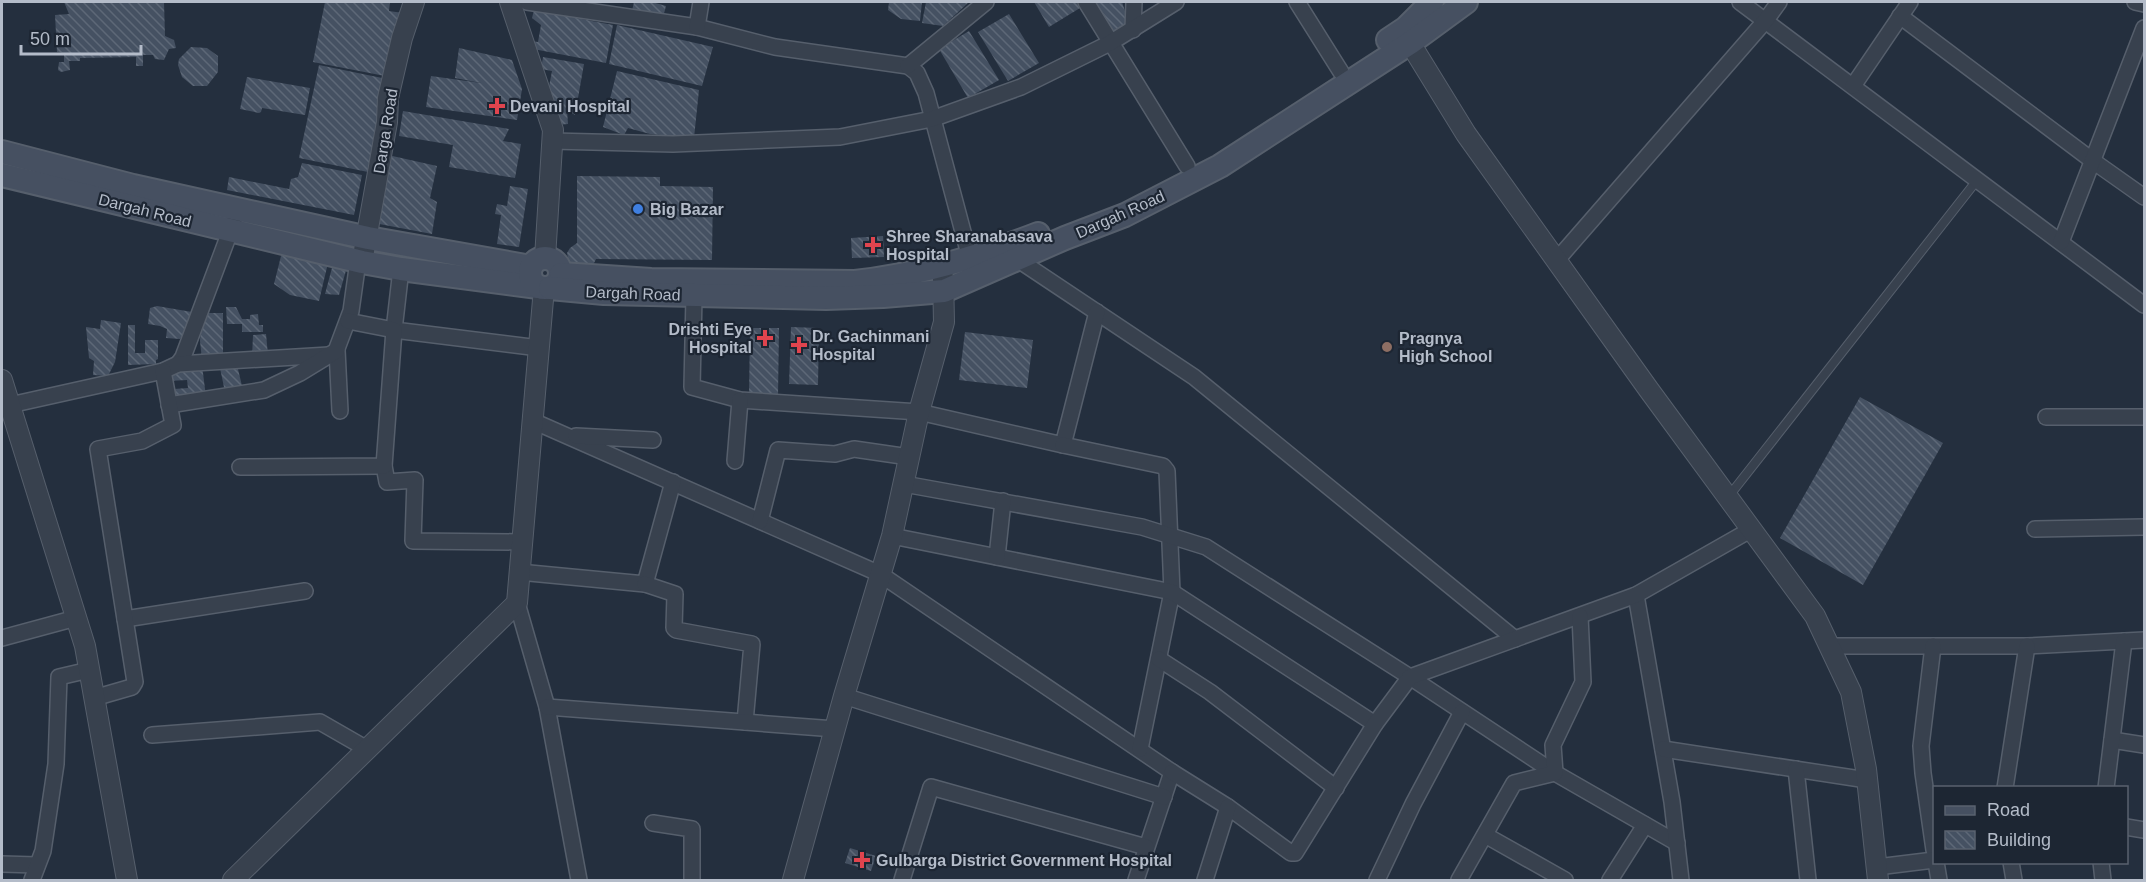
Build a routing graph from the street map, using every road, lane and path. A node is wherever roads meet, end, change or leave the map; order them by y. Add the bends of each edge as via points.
1 (414, 2) edge
2 (510, 2) edge
3 (527, 2) edge
4 (701, 2) edge
5 (986, 2) edge
6 (1086, 2) edge
7 (1134, 2) edge
8 (1176, 2) edge
9 (1297, 2) edge
10 (1432, 2) edge
11 (1466, 2) edge
12 (1740, 2) edge
13 (1779, 2) edge
14 (1910, 2) edge
15 (2135, 2) edge
16 (2145, 3) edge
17 (1900, 16) junction
18 (1766, 20) junction
19 (697, 27) junction
20 (2145, 28) edge
21 (1133, 30) junction
22 (1110, 43) junction
23 (1410, 43) junction
24 (908, 66) junction
25 (1341, 72) junction
26 (1853, 86) junction
27 (932, 119) junction
28 (552, 141) junction
29 (2, 152) edge
30 (2093, 160) junction
31 (1187, 166) junction
32 (2, 175) edge
33 (1978, 179) junction
34 (2145, 196) edge
35 (238, 209) junction
36 (230, 231) junction
37 (368, 238) junction
38 (2061, 242) junction
39 (970, 258) junction
40 (1017, 259) junction
41 (1556, 261) junction
42 (360, 262) junction
43 (942, 267) junction
44 (401, 270) junction
45 (545, 277) junction
46 (945, 291) junction
47 (694, 296) junction
48 (2145, 305) edge
49 (1097, 312) junction
50 (348, 321) junction
51 (394, 330) junction
52 (539, 348) junction
53 (333, 353) junction
54 (178, 364) junction
55 (163, 371) junction
56 (5, 394) edge
57 (740, 400) junction
58 (170, 405) junction
59 (340, 411) dead end
60 (919, 412) junction
61 (2046, 417) dead end
62 (2145, 417) edge
63 (533, 421) junction
64 (564, 435) junction
65 (653, 440) dead end
66 (1063, 445) junction
67 (909, 457) junction
68 (735, 461) dead end
69 (384, 466) junction
70 (240, 467) dead end
71 (673, 482) junction
72 (904, 484) junction
73 (1728, 498) junction
74 (1003, 501) junction
75 (760, 521) junction
76 (2145, 527) edge
77 (1752, 529) junction
78 (2035, 529) dead end
79 (892, 536) junction
80 (1169, 536) junction
81 (522, 542) junction
82 (997, 557) junction
83 (519, 573) junction
84 (880, 574) junction
85 (645, 585) junction
86 (305, 591) dead end
87 (1172, 592) junction
88 (1636, 595) junction
89 (517, 603) junction
90 (1580, 616) junction
91 (76, 618) junction
92 (125, 619) junction
93 (2, 638) edge
94 (1515, 639) junction
95 (2145, 640) edge
96 (2124, 641) junction
97 (1829, 645) junction
98 (1933, 646) junction
99 (2027, 646) junction
100 (1159, 658) junction
101 (89, 670) junction
102 (1410, 677) junction
103 (844, 696) junction
104 (94, 698) junction
105 (547, 707) junction
106 (1462, 712) junction
107 (745, 722) junction
108 (1375, 724) junction
109 (835, 729) junction
110 (152, 735) dead end
111 (2112, 740) junction
112 (2145, 745) edge
113 (367, 749) junction
114 (1140, 749) junction
115 (1663, 749) junction
116 (1796, 769) junction
117 (1172, 772) junction
118 (1556, 773) junction
119 (1867, 780) junction
120 (2005, 786) edge
121 (2106, 786) edge
122 (1336, 788) junction
123 (1164, 797) junction
124 (1228, 807) junction
125 (653, 823) dead end
126 (1645, 825) junction
127 (2128, 826) edge
128 (2145, 830) edge
129 (1485, 835) junction
130 (1933, 835) edge
131 (1677, 843) junction
132 (1146, 847) junction
133 (1933, 861) edge
134 (2, 864) edge
135 (1936, 864) edge
136 (2011, 864) edge
137 (2101, 864) edge
138 (37, 865) junction
139 (1878, 874) edge
140 (32, 880) edge
141 (127, 880) edge
142 (233, 880) edge
143 (579, 880) edge
144 (692, 880) edge
145 (793, 880) edge
146 (902, 880) edge
147 (1136, 880) edge
148 (1205, 880) edge
149 (1377, 880) edge
150 (1459, 880) edge
151 (1565, 880) edge
152 (1610, 880) edge
153 (1681, 880) edge
154 (1808, 880) edge
155 (1939, 880) edge
156 (2014, 880) edge
157 (2103, 880) edge

1 - 37 street, Darga Road via 388,98
2 - 28 street via 553,130
3 - 19 street
4 - 19 street
5 - 24 street
6 - 22 street
7 - 21 street
8 - 21 street
9 - 25 street
10 - 25 main road, Dargah Road via 1406,28
11 - 23 main road, Dargah Road
12 - 18 street
13 - 18 street
14 - 17 street
15 - 16 street
17 - 26 street
17 - 30 street
18 - 26 street
18 - 41 street
19 - 24 street via 775,47
20 - 30 street
21 - 22 street
22 - 27 street via 1021,87
22 - 31 street
23 - 40 main road, Dargah Road via 1220,166 1125,215
23 - 41 street via 1466,134
24 - 27 street via 917,73
25 - 31 main road, Dargah Road via 1225,147
26 - 33 street
27 - 28 street via 840,137 674,144
27 - 39 street
28 - 45 street
29 - 35 main road, Dargah Road
30 - 34 street
30 - 38 street
31 - 39 main road, Dargah Road via 1115,205
32 - 36 main road, Dargah Road
33 - 38 street
33 - 73 lane
35 - 36 street
35 - 37 main road, Dargah Road
36 - 42 main road, Dargah Road
36 - 54 street
37 - 42 street, Darga Road
37 - 45 main road, Dargah Road
38 - 48 street
39 - 43 main road, Dargah Road
40 - 46 main road, Dargah Road
40 - 49 street
41 - 73 street
42 - 44 main road, Dargah Road
42 - 50 street
43 - 45 main road, Dargah Road via 855,282
43 - 46 street
44 - 45 main road, Dargah Road
44 - 51 street
45 - 47 main road, Dargah Road via 604,293
45 - 52 street
46 - 47 main road, Dargah Road via 826,298
46 - 60 street via 944,322
47 - 57 street via 692,387
49 - 66 street
49 - 94 street via 1194,377
50 - 51 street
50 - 53 street
51 - 52 street
51 - 69 street
52 - 63 street
53 - 54 street
53 - 58 street via 264,390
53 - 59 street
54 - 55 street
55 - 56 street
55 - 58 street
56 - 91 street
57 - 60 street
57 - 68 street
58 - 92 street via 173,425 142,441 98,449
60 - 66 street
60 - 67 street
61 - 62 street
63 - 64 street
63 - 81 street
64 - 65 street
64 - 71 street
66 - 80 street via 1165,467
67 - 72 street
67 - 75 street via 854,449 835,454 778,450
69 - 70 street
69 - 81 street via 387,482 415,480 413,541
71 - 75 street
71 - 85 street
72 - 74 street
72 - 79 street
73 - 77 street
74 - 80 street via 1142,527
74 - 82 street
75 - 84 street
76 - 78 street
77 - 88 street
77 - 97 street via 1815,616
79 - 82 street
79 - 84 street
80 - 87 street
80 - 102 street via 1206,547
81 - 83 street
82 - 87 street
83 - 85 street
83 - 89 street
84 - 103 street
84 - 114 street
85 - 107 street via 675,594 676,630 752,644
86 - 92 street
87 - 100 street
87 - 108 street
88 - 90 street
88 - 115 street
89 - 105 street
89 - 113 street
90 - 94 street
90 - 118 street via 1583,682 1553,745
91 - 93 street
91 - 101 street
92 - 104 street via 134,685
94 - 102 street
95 - 96 street
96 - 99 street
96 - 111 street
97 - 98 street
97 - 119 street via 1851,692
98 - 99 street
98 - 130 street via 1921,746
99 - 120 street
100 - 114 street
100 - 122 street
101 - 104 street
101 - 138 street via 59,677 56,764 43,851
102 - 106 street
102 - 108 street
103 - 109 street
103 - 123 street
104 - 141 street
105 - 107 street
105 - 143 street
106 - 118 street
106 - 149 street
107 - 109 street
108 - 122 street
109 - 145 street
110 - 113 street via 320,722
111 - 112 street
111 - 121 street
113 - 142 street
114 - 117 street
115 - 116 street
115 - 131 street
116 - 119 street
116 - 154 street
117 - 123 street
117 - 124 street
118 - 126 street
118 - 129 street via 1515,783
119 - 139 street
122 - 124 street via 1293,853
123 - 132 street
124 - 148 street
125 - 144 street via 692,829
126 - 131 street
126 - 152 street
127 - 128 street
129 - 150 street
129 - 151 street
131 - 153 street
132 - 146 street via 931,787
132 - 147 street
133 - 139 street
134 - 138 street
135 - 155 street
136 - 156 street
137 - 157 street
138 - 140 street

